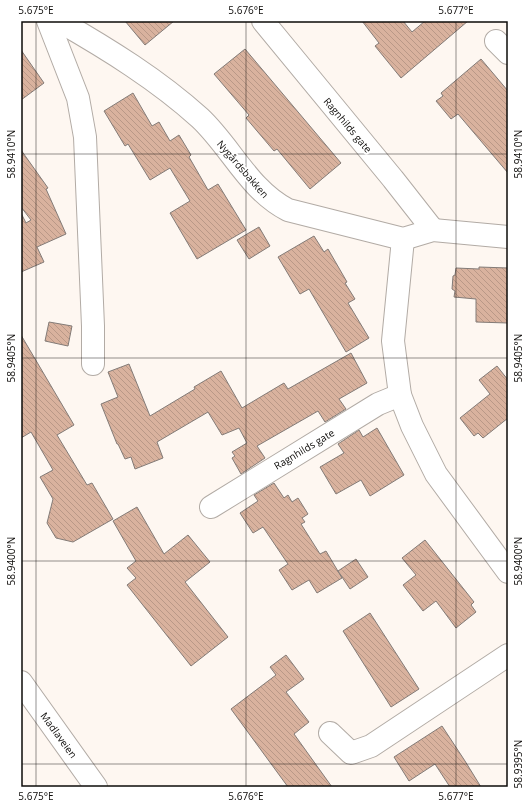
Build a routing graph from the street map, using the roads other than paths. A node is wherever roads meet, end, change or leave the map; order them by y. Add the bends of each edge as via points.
1 (48, 21) edge
2 (59, 21) edge
3 (263, 21) edge
4 (433, 230) junction
5 (508, 237) edge
6 (402, 239) junction
7 (93, 364) dead end
8 (400, 395) junction
9 (211, 507) dead end
10 (508, 572) edge
11 (508, 656) edge
12 (21, 682) edge
13 (330, 733) dead end
14 (96, 787) edge

1 - 7 street via 78,98 85,137
2 - 6 street, Nygårdsbakken via 107,49 152,80 200,119 273,202 311,217
3 - 4 street, Ragnhilds gate
4 - 5 street, Nygårdsbakken
4 - 6 street, Nygårdsbakken
6 - 8 street via 394,341
8 - 9 street, Ragnhilds gate via 378,404
8 - 10 street via 436,474
11 - 13 street via 371,746 352,753
12 - 14 street, Madlaveien

